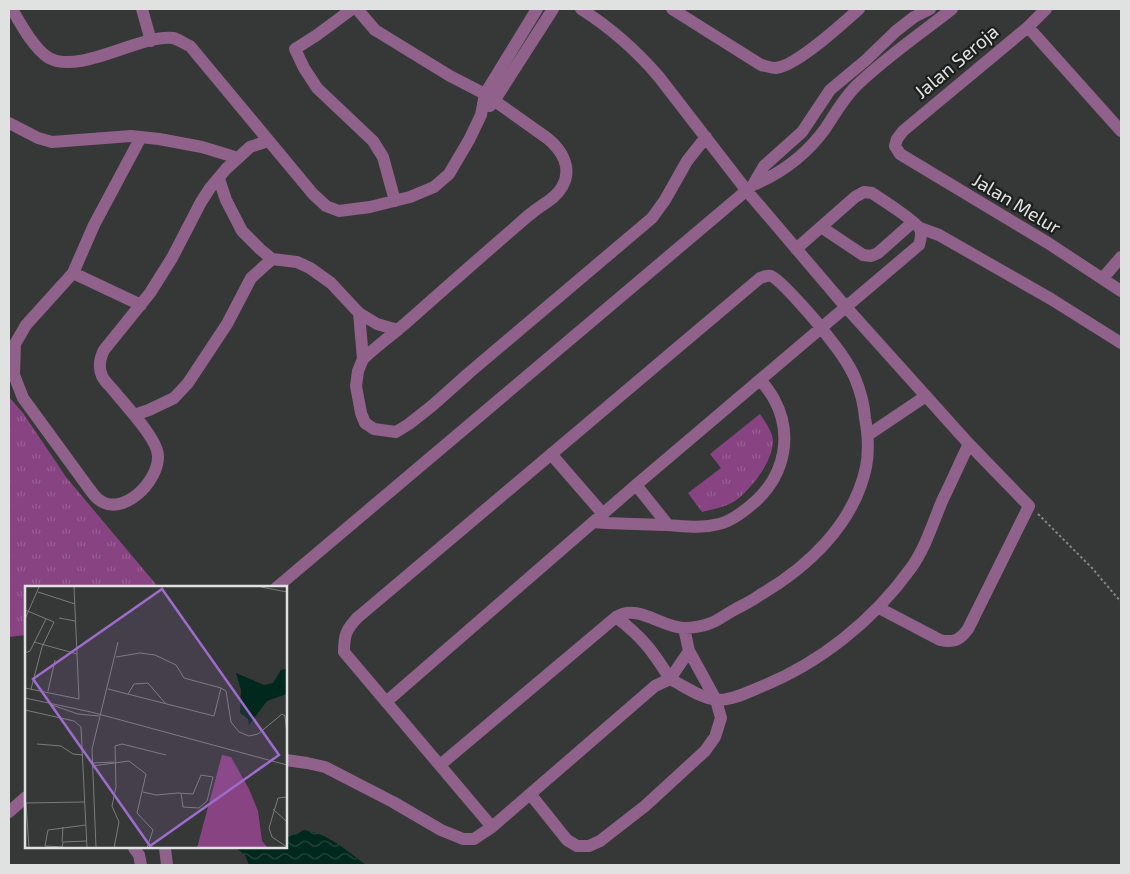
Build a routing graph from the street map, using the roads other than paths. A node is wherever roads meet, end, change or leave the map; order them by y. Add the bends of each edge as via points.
1 (12, 9) edge
2 (142, 9) edge
3 (352, 9) edge
4 (357, 9) edge
5 (537, 9) edge
6 (553, 9) edge
7 (581, 9) edge
8 (672, 9) edge
9 (859, 9) edge
10 (930, 9) edge
11 (952, 9) edge
12 (1046, 9) edge
13 (1028, 26) junction
14 (150, 40) junction
15 (870, 65) junction
16 (490, 97) junction
17 (9, 123) edge
18 (1121, 131) edge
19 (141, 137) junction
20 (706, 138) junction
21 (268, 141) junction
22 (895, 146) joint
23 (238, 158) junction
24 (219, 178) junction
25 (750, 188) junction
26 (395, 201) junction
27 (916, 225) junction
28 (820, 227) junction
29 (796, 249) junction
30 (1121, 257) edge
31 (272, 259) junction
32 (73, 273) junction
33 (1102, 278) junction
34 (1121, 290) edge
35 (141, 305) junction
36 (845, 306) junction
37 (359, 313) junction
38 (821, 328) junction
39 (398, 330) junction
40 (1121, 343) edge
41 (363, 359) junction
42 (761, 380) junction
43 (926, 396) junction
44 (134, 415) junction
45 (868, 435) junction
46 (969, 444) junction
47 (551, 454) junction
48 (636, 486) junction
49 (598, 518) junction
50 (668, 525) junction
51 (278, 586) edge
52 (879, 608) junction
53 (616, 617) junction
54 (684, 628) junction
55 (689, 651) junction
56 (670, 679) junction
57 (716, 700) junction
58 (386, 702) junction
59 (288, 760) edge
60 (440, 765) junction
61 (531, 795) junction
62 (25, 798) edge
63 (9, 812) edge
64 (492, 827) junction
65 (135, 849) edge
66 (165, 849) edge
67 (141, 865) edge
68 (167, 865) edge

1 - 14 street via 40,50 48,58 61,62 85,60
2 - 14 street
3 - 26 street via 295,48 317,88 373,141 383,157
4 - 16 street via 375,30
5 - 16 street
6 - 16 street
7 - 20 street via 615,33 646,62
8 - 9 street via 761,66 777,68 811,49
10 - 15 street via 896,31 880,46
11 - 15 street via 890,55
12 - 13 street, Jalan Seroja
13 - 18 street
13 - 22 street, Jalan Seroja via 903,132
14 - 21 street via 173,38 190,46
15 - 25 street via 830,90 802,132 764,166
15 - 25 street via 807,150 774,176
16 - 26 street via 449,174 434,187
16 - 39 street via 555,144 565,159 567,172 563,186
17 - 19 street via 52,142
19 - 23 street via 202,147
19 - 32 street via 94,225
20 - 25 street
20 - 41 street via 687,161 652,218 433,405 396,432 374,429 365,423 360,413 356,386
21 - 23 street via 250,147
21 - 26 street via 326,206 339,211
22 - 33 street, Jalan Melur via 900,154
23 - 24 street
24 - 31 street via 242,231
24 - 35 street via 201,202 172,258
25 - 29 street
25 - 51 street
27 - 28 street via 871,256
27 - 28 street via 872,193 864,192
27 - 36 street via 921,237 919,245
27 - 40 street via 939,234 1035,289
28 - 29 street
29 - 36 street
30 - 33 street
31 - 37 street via 297,262 310,268 331,283
31 - 44 street via 251,278 227,324 188,383 174,398
32 - 35 street
32 - 44 street via 26,325 14,344 14,375 23,398 98,500 110,504 120,504 136,496 146,487 155,471 159,456 150,436
33 - 34 street, Jalan Melur
35 - 44 street via 100,359 102,376
36 - 38 street
36 - 43 street
37 - 39 street via 377,324
37 - 41 street
38 - 42 street
38 - 45 street via 843,356 855,379
38 - 47 street via 773,277 760,278
39 - 41 street
42 - 48 street
42 - 50 street via 783,419 785,440 780,468 768,489 746,510 720,524 693,528
43 - 45 street
43 - 46 street
45 - 54 street via 866,466 858,493 822,548 800,568 753,600 712,623
46 - 52 street via 926,542 912,567
46 - 52 street via 1029,506 968,629 956,641 940,640
47 - 49 street
47 - 58 street via 348,629 344,652
48 - 49 street
48 - 50 street
49 - 50 street
49 - 58 street
52 - 57 street via 856,629 780,680 740,696
53 - 54 street via 632,612
53 - 56 street via 653,650
53 - 60 street
54 - 55 street
55 - 56 street
55 - 57 street
56 - 57 street
56 - 61 street via 655,686
57 - 61 street via 721,718 715,737 705,752 600,841 589,846 577,846 567,840
58 - 60 street
59 - 64 street via 325,768 462,839 474,839
60 - 64 street
61 - 64 street
62 - 63 street
65 - 67 street
66 - 68 street

